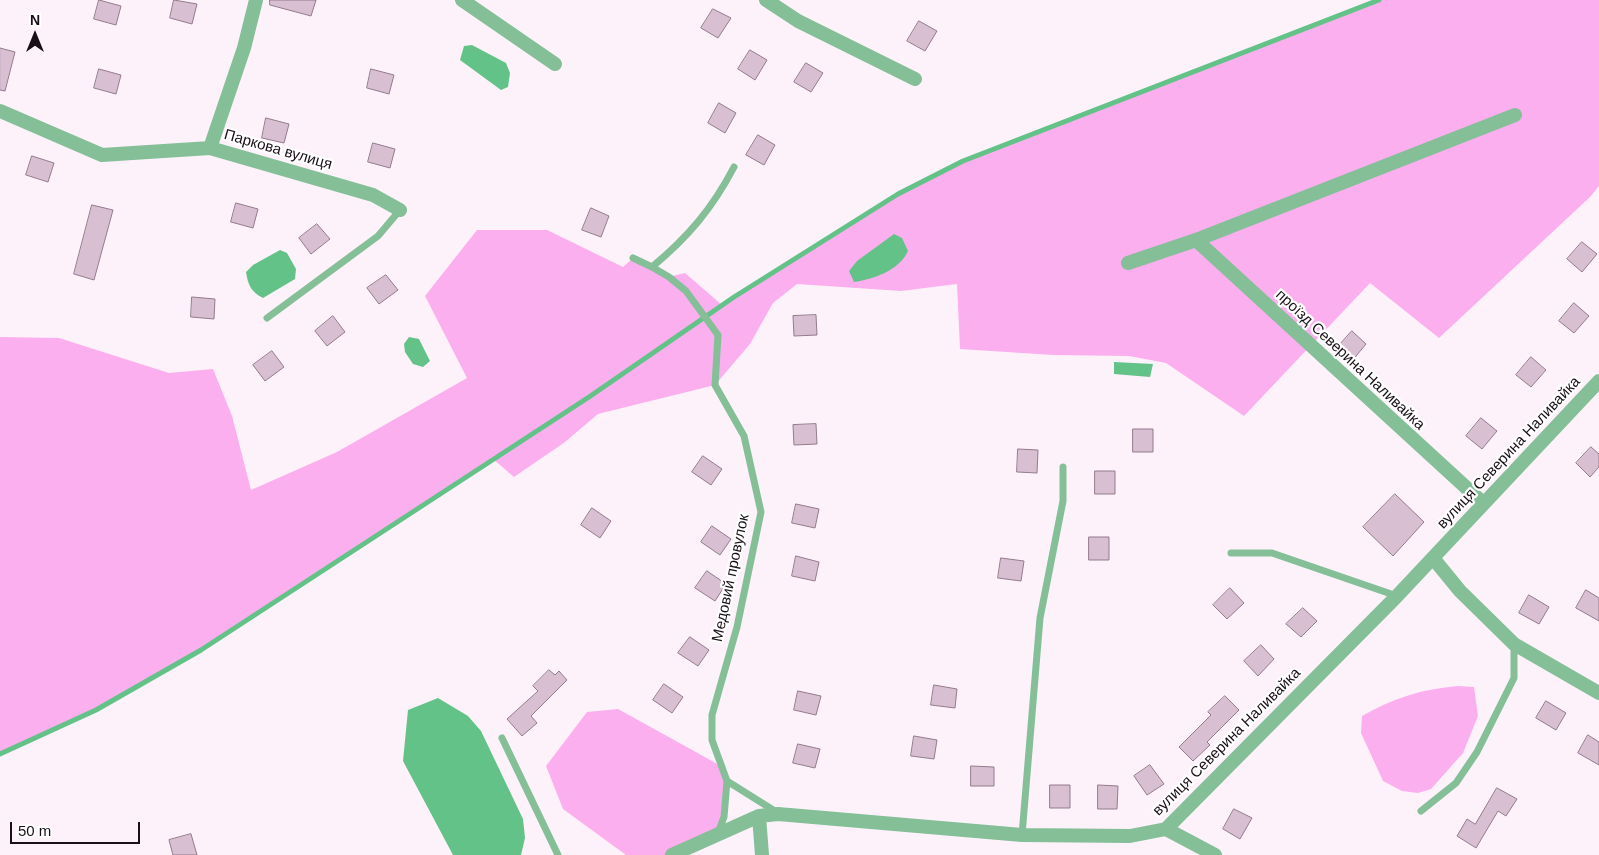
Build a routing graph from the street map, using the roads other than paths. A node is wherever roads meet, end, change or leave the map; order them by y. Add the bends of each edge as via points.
1 (256, 0) edge
2 (462, 0) edge
3 (766, 0) edge
4 (555, 64) dead end
5 (915, 79) dead end
6 (0, 111) edge
7 (1515, 115) dead end
8 (210, 148) junction
9 (734, 167) dead end
10 (400, 210) joint
11 (1196, 240) junction
12 (633, 258) dead end
13 (1128, 263) dead end
14 (652, 267) junction
15 (267, 318) dead end
16 (1599, 381) edge
17 (1063, 467) dead end
18 (1483, 504) junction
19 (1231, 553) dead end
20 (1432, 558) junction
21 (1397, 596) junction
22 (1514, 644) junction
23 (1599, 693) edge
24 (502, 738) dead end
25 (727, 781) junction
26 (1420, 811) dead end
27 (778, 814) junction
28 (759, 816) junction
29 (1166, 829) junction
30 (717, 835) junction
31 (1022, 836) junction
32 (1200, 851) edge
33 (558, 855) edge
34 (672, 855) edge
35 (762, 855) edge
36 (1214, 855) edge

1 - 8 street via 244,48
2 - 4 street
3 - 5 street via 798,21
6 - 8 street, Паркова вулиця via 102,155
7 - 11 street
8 - 10 street, Паркова вулиця via 374,195
9 - 14 lane via 718,198 696,227
10 - 15 lane via 378,236
11 - 13 street
11 - 18 street, проїзд Северина Наливайка
12 - 14 lane, Медовий провулок
14 - 25 lane, Медовий провулок via 686,291 718,335 715,385 744,436 761,512 737,627 712,715 712,740
16 - 18 street, вулиця Северина Наливайка
17 - 31 lane via 1062,501 1040,618
18 - 20 street, вулиця Северина Наливайка
19 - 21 lane via 1272,553
20 - 21 street, вулиця Северина Наливайка
20 - 22 street via 1460,591
21 - 29 street, вулиця Северина Наливайка
22 - 23 street
22 - 26 lane via 1514,678 1477,752 1456,783
24 - 33 lane
25 - 27 lane
25 - 30 lane, Медовий провулок via 724,817
27 - 28 street, вулиця Северина Наливайка
27 - 31 street, вулиця Северина Наливайка
28 - 30 street, вулиця Северина Наливайка
28 - 35 street
29 - 31 street, вулиця Северина Наливайка via 1130,836
29 - 32 street
30 - 34 street, вулиця Северина Наливайка
32 - 36 street

